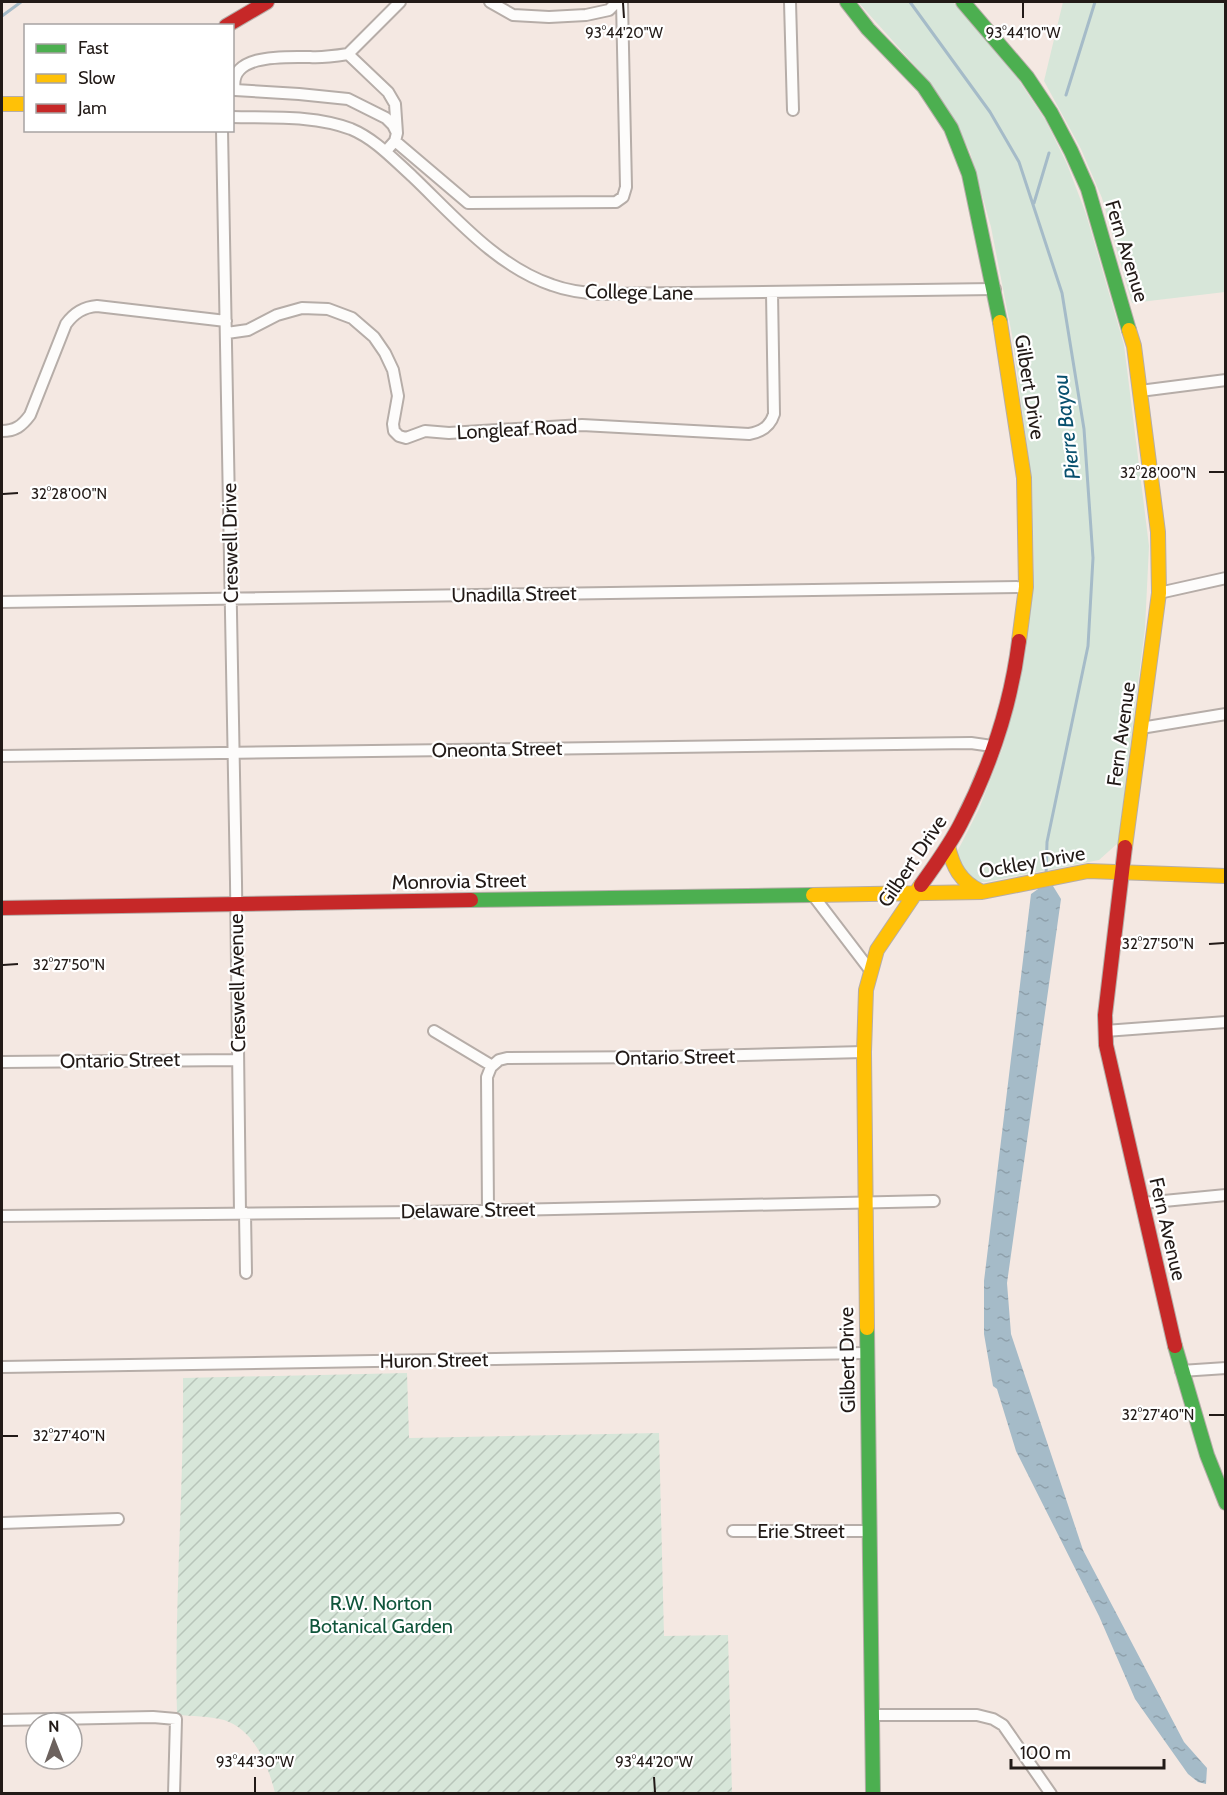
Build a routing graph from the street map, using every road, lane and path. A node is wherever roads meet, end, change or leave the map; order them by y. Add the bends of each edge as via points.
1 (267, 2) edge
2 (400, 2) edge
3 (490, 2) edge
4 (620, 2) edge
5 (790, 2) edge
6 (847, 2) edge
7 (963, 2) edge
8 (229, 24) edge
9 (348, 54) junction
10 (234, 79) edge
11 (234, 86) edge
12 (2, 104) edge
13 (24, 104) edge
14 (793, 110) dead end
15 (234, 117) edge
16 (222, 132) edge
17 (396, 137) junction
18 (386, 152) junction
19 (994, 289) junction
20 (772, 293) junction
21 (226, 321) junction
22 (226, 333) junction
23 (1226, 380) edge
24 (1140, 391) junction
25 (2, 431) edge
26 (1226, 578) edge
27 (1026, 587) junction
28 (1159, 593) junction
29 (231, 598) junction
30 (2, 602) edge
31 (1226, 714) edge
32 (1141, 728) junction
33 (992, 746) junction
34 (233, 753) junction
35 (2, 756) edge
36 (948, 846) junction
37 (1122, 871) junction
38 (1226, 876) edge
39 (917, 892) junction
40 (982, 892) junction
41 (812, 894) junction
42 (236, 904) junction
43 (2, 908) edge
44 (870, 970) junction
45 (1226, 1022) edge
46 (434, 1031) dead end
47 (1105, 1031) junction
48 (864, 1052) junction
49 (238, 1060) junction
50 (2, 1062) edge
51 (491, 1067) junction
52 (1226, 1195) edge
53 (934, 1201) dead end
54 (1143, 1203) junction
55 (865, 1204) junction
56 (488, 1210) junction
57 (242, 1213) junction
58 (2, 1216) edge
59 (246, 1273) dead end
60 (866, 1353) junction
61 (2, 1368) edge
62 (1226, 1368) edge
63 (1181, 1371) junction
64 (1226, 1503) edge
65 (118, 1519) dead end
66 (2, 1523) edge
67 (733, 1531) dead end
68 (869, 1531) junction
69 (872, 1715) junction
70 (2, 1720) edge
71 (174, 1794) edge
72 (873, 1794) edge
73 (1051, 1794) edge

1 - 8 street
2 - 9 street
3 - 4 street via 513,15 549,17 586,15 609,10
4 - 17 street via 626,188 616,202 468,203
5 - 14 street
6 - 19 street, Gilbert Drive via 924,87 951,128 969,174
7 - 24 street, Fern Avenue via 1027,77 1071,151 1088,189 1126,314
9 - 10 street via 279,57 249,63
9 - 17 street via 388,92 395,104
11 - 17 street via 235,90 348,99 386,118
12 - 13 street
15 - 18 street, College Lane via 332,123 371,140
16 - 21 street
17 - 18 street
18 - 20 street, College Lane via 510,265 553,286 602,294
19 - 20 street, College Lane
19 - 27 street, Gilbert Drive via 1024,478
20 - 22 street, Longleaf Road via 774,414 767,427 749,435 582,425 425,431 406,438 394,431 398,396 393,370 374,337 352,318 328,309 302,308 277,315 249,330
21 - 22 street
21 - 25 street via 97,306 80,310 66,324 30,415 15,429
22 - 29 street, Creswell Drive
23 - 24 street
24 - 28 street, Fern Avenue via 1158,532
26 - 28 street
27 - 29 street, Unadilla Street
27 - 33 street, Gilbert Drive via 1009,699
28 - 32 street, Fern Avenue
29 - 30 street, Unadilla Street
29 - 34 street, Creswell Drive
31 - 32 street
32 - 37 street, Fern Avenue
33 - 34 street, Oneonta Street via 970,742
33 - 36 street, Gilbert Drive via 979,784
34 - 35 street, Oneonta Street
34 - 42 street, Creswell Avenue
36 - 39 street, Gilbert Drive
36 - 40 street via 962,881
37 - 38 street, Ockley Drive
37 - 40 street, Ockley Drive via 1078,871
37 - 47 street, Fern Avenue
39 - 40 street, Ockley Drive
39 - 41 street, Monrovia Street
39 - 44 street, Gilbert Drive via 877,950
41 - 42 street, Monrovia Street
41 - 44 street
42 - 43 street, Monrovia Street
42 - 49 street, Creswell Avenue
44 - 48 street, Gilbert Drive
45 - 47 street
46 - 51 street
47 - 54 street, Fern Avenue
48 - 51 street, Ontario Street via 507,1058
48 - 55 street, Gilbert Drive
49 - 50 street, Ontario Street
49 - 57 street, Creswell Avenue
51 - 56 street
52 - 54 street
53 - 55 street, Delaware Street
54 - 63 street, Fern Avenue
55 - 56 street, Delaware Street
55 - 60 street, Gilbert Drive
56 - 57 street, Delaware Street
57 - 58 street, Delaware Street
57 - 59 street, Creswell Avenue
60 - 61 street, Huron Street
60 - 68 street, Gilbert Drive
62 - 63 street
63 - 64 street, Fern Avenue
65 - 66 street
67 - 68 street, Erie Street
68 - 69 street, Gilbert Drive
69 - 72 street, Gilbert Drive
69 - 73 street via 977,1715 993,1719 1006,1730
70 - 71 street via 176,1719

